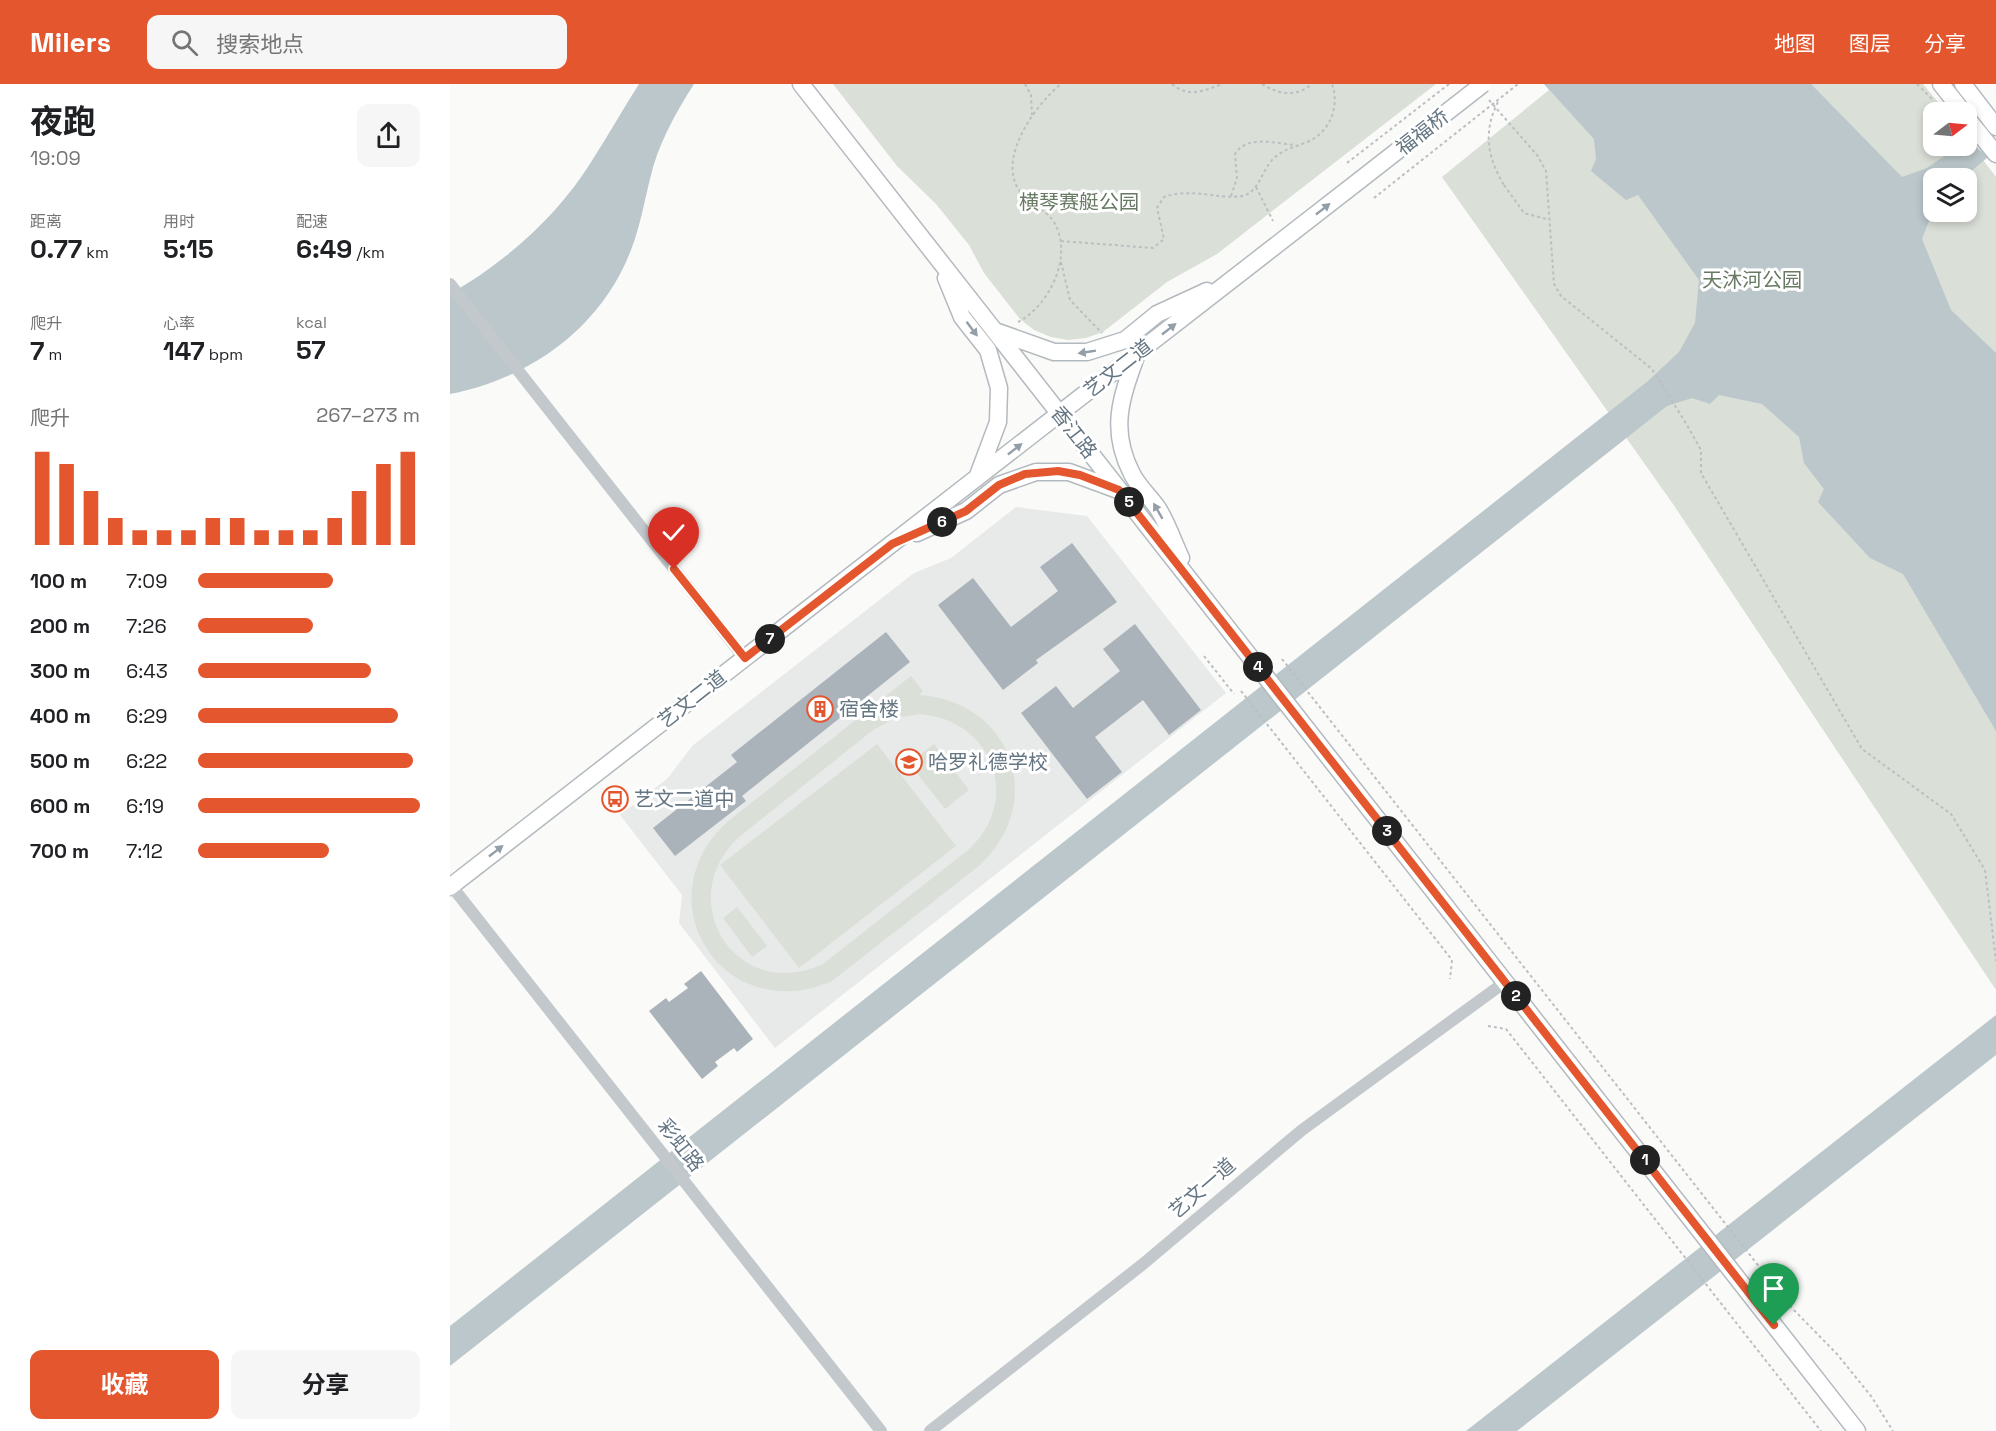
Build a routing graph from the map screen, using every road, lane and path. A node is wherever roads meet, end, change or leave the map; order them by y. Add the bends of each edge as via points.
1 (801, 84) edge
2 (1025, 84) edge
3 (1061, 84) edge
4 (1172, 84) edge
5 (1222, 84) edge
6 (1262, 84) edge
7 (1312, 84) edge
8 (1332, 84) edge
9 (1449, 84) edge
10 (1518, 84) edge
11 (1941, 84) edge
12 (1963, 84) edge
13 (1483, 88) edge
14 (1499, 99) junction
15 (1955, 102) edge
16 (1031, 117) junction
17 (1996, 127) edge
18 (1977, 131) edge
19 (1294, 145) junction
20 (1996, 154) edge
21 (1347, 163) dead end
22 (1360, 180) joint
23 (1256, 187) junction
24 (1231, 196) junction
25 (1374, 198) dead end
26 (1550, 220) junction
27 (1273, 221) dead end
28 (1061, 241) junction
29 (937, 258) junction
30 (1061, 260) junction
31 (1232, 280) junction
32 (450, 284) edge
33 (1017, 322) dead end
34 (994, 331) junction
35 (1105, 335) dead end
36 (1137, 354) junction
37 (1060, 414) junction
38 (977, 478) junction
39 (1119, 490) junction
40 (892, 544) junction
41 (1192, 583) junction
42 (1204, 656) dead end
43 (745, 658) junction
44 (1282, 659) dead end
45 (1241, 691) dead end
46 (1234, 694) dead end
47 (451, 886) edge
48 (1996, 961) edge
49 (1450, 979) dead end
50 (1505, 982) junction
51 (1488, 1026) dead end
52 (880, 1431) edge
53 (930, 1431) edge
54 (1821, 1431) edge
55 (1857, 1431) edge
56 (1893, 1431) edge

1 - 29 main road, 香江路
2 - 16 path via 1033,102
3 - 16 path
4 - 5 path via 1193,93
6 - 7 path via 1287,94
8 - 19 path via 1335,100 1327,125 1314,138
9 - 21 path
10 - 14 path, bridge
11 - 15 main road
12 - 17 main road
13 - 22 main road, 福福桥, bridge
13 - 26 path via 1542,162 1548,180
14 - 25 path, bridge
14 - 26 path, bridge via 1490,121 1488,144 1492,166 1524,213
16 - 28 path via 1012,162 1013,180 1023,196 1050,217
18 - 20 main road
19 - 23 path via 1272,159
19 - 24 path via 1252,142 1242,146 1235,154 1237,178
31 -> 22 main road, 艺文二道
23 - 24 path via 1245,195
23 - 27 path
24 - 28 path via 1193,193 1164,197 1157,208 1164,239 1153,248
26 - 48 path via 1554,284 1561,296 1652,369 1701,450 1701,473 1862,748 1951,814 1985,870
28 - 30 path
29 - 34 main road, 香江路
29 -> 38 main road via 962,317 988,350 999,388 998,422
30 - 33 path via 1042,300
30 - 35 path via 1070,300
31 -> 34 main road via 1157,314 1125,340 1087,352 1054,352
36 -> 31 main road, 艺文二道
32 - 43 street
34 - 37 main road, 香江路
36 - 37 main road, 艺文二道
41 -> 36 main road via 1158,509 1132,476 1122,449 1119,411
38 -> 37 main road, 艺文二道
37 - 39 main road, 香江路
38 - 40 main road, 艺文二道
39 - 40 main road via 1069,472 1025,474 999,485 966,511
39 - 41 main road, 香江路
40 - 43 main road, 艺文二道
41 - 50 main road, 香江路
42 - 46 path
47 -> 43 main road, 艺文二道
44 - 56 path via 1790,1306 1838,1354
45 - 49 path via 1452,960
47 - 52 street, 彩虹路
50 - 53 street, 艺文一道 via 1302,1130 1143,1264
50 - 55 main road, 香江路
51 - 54 path via 1506,1029

